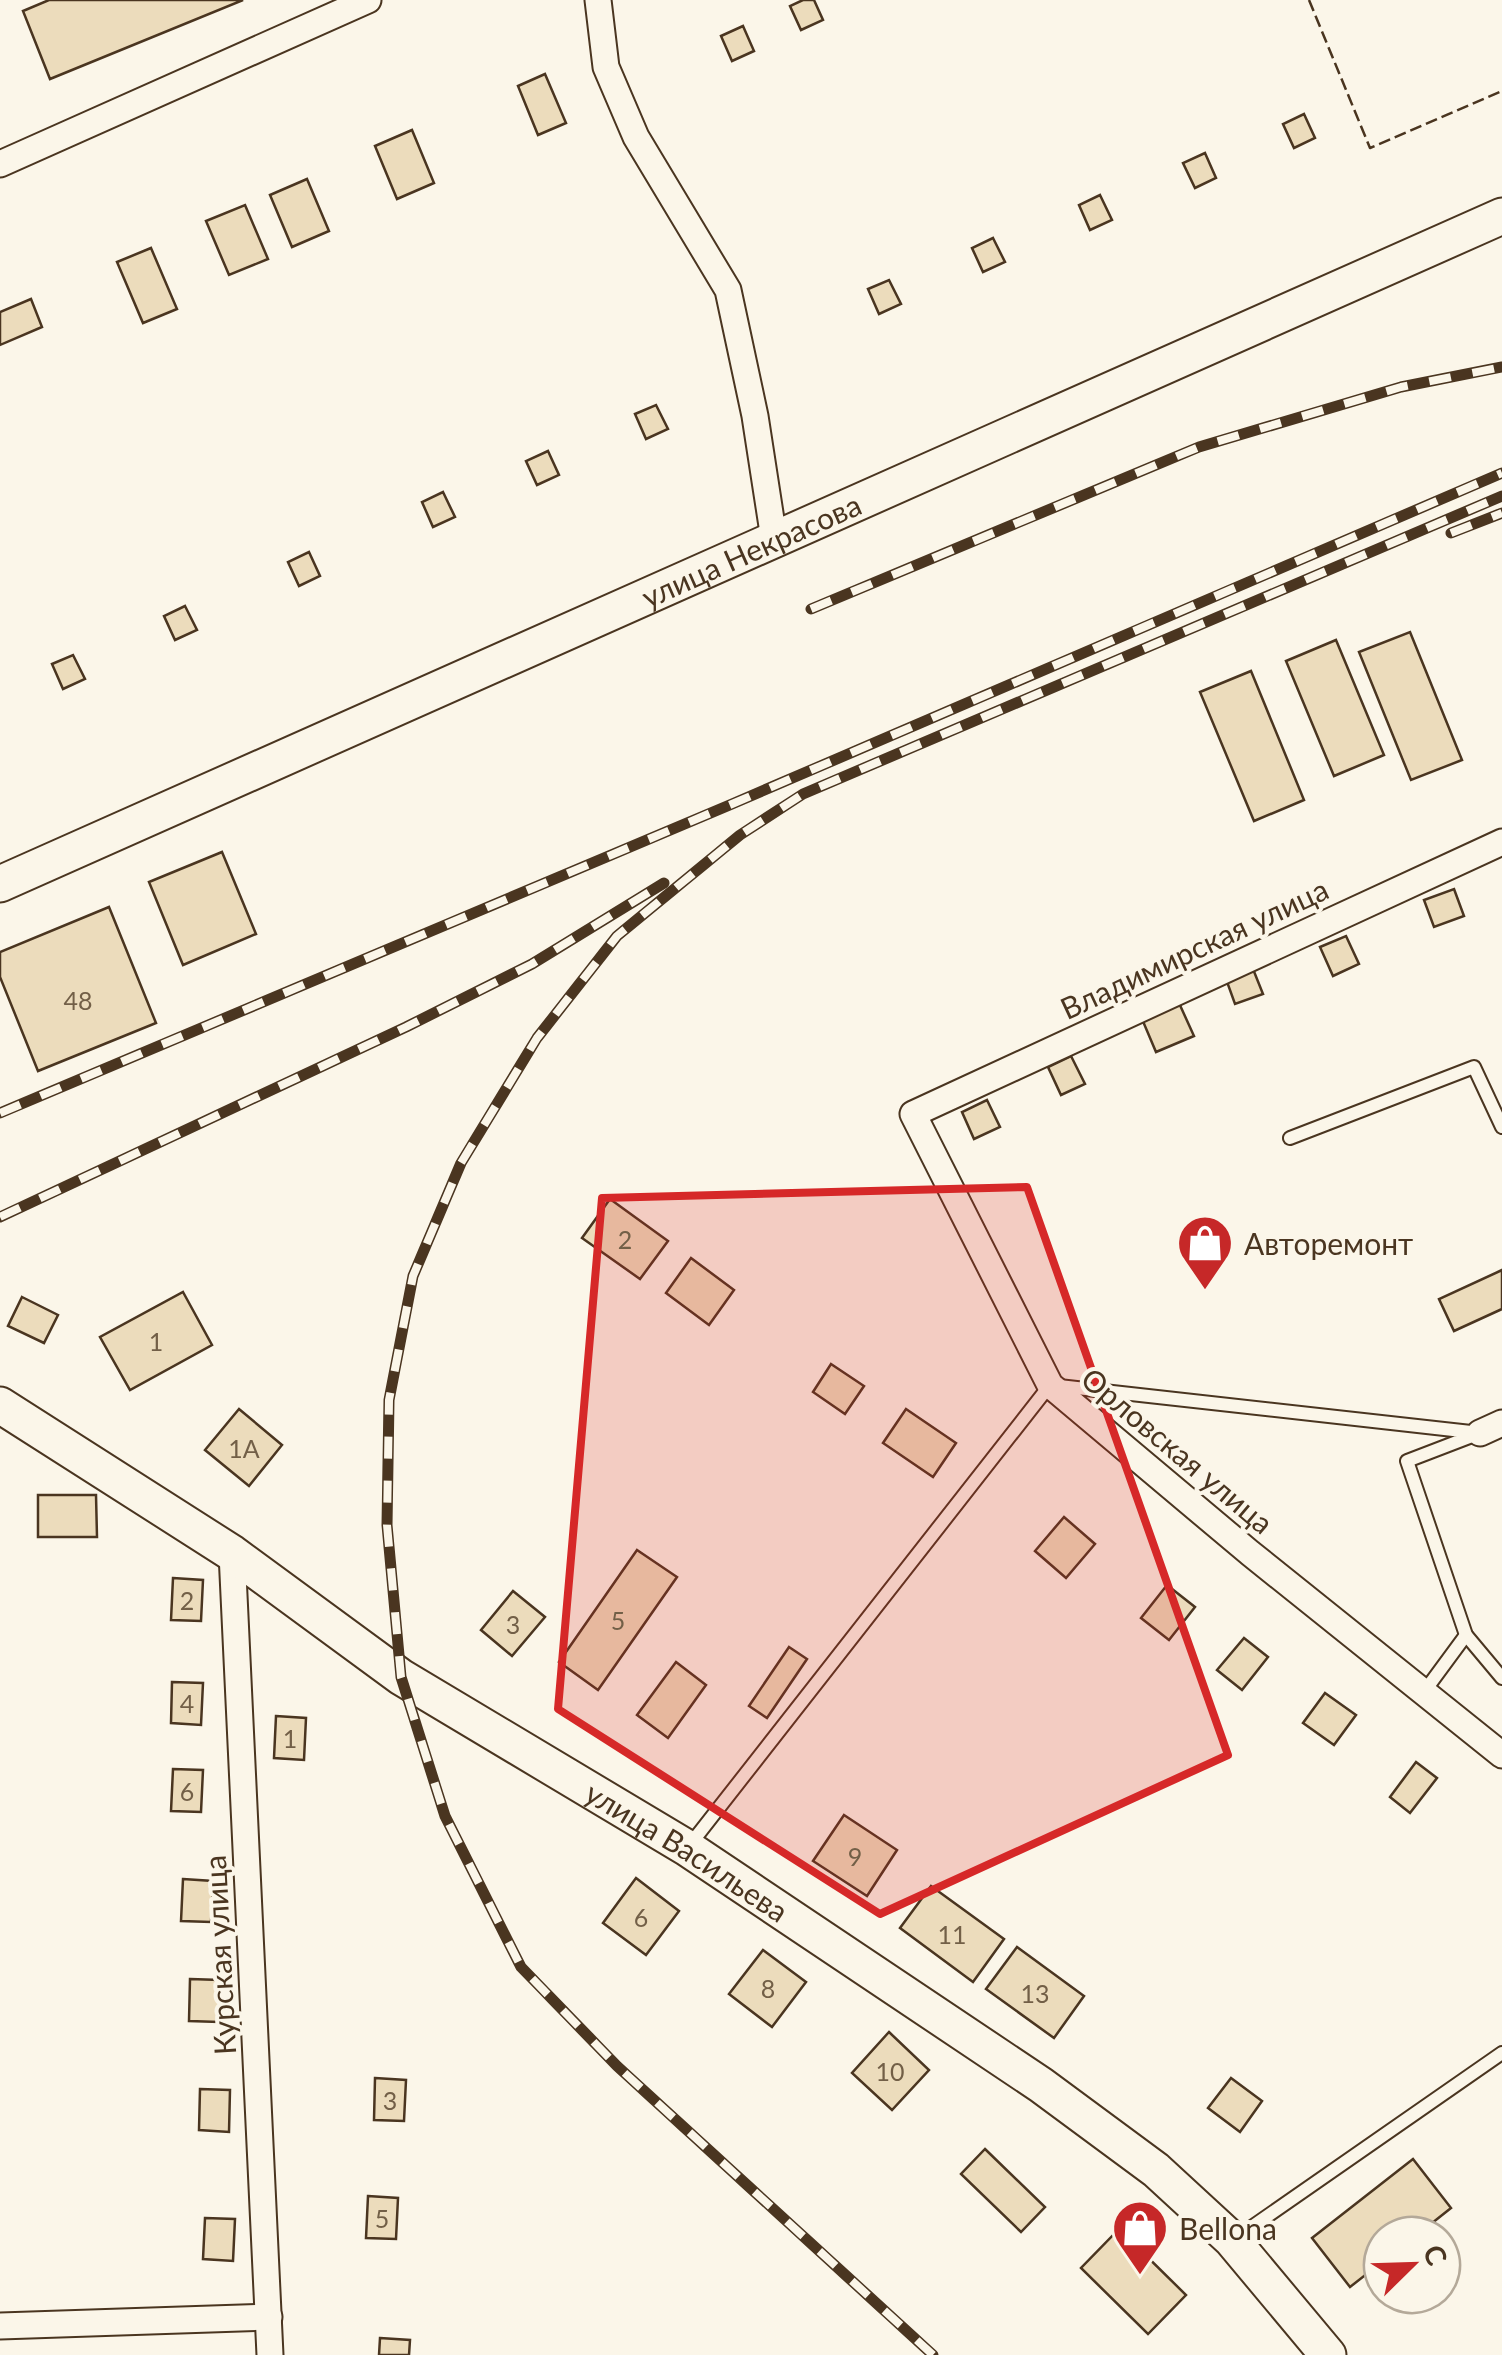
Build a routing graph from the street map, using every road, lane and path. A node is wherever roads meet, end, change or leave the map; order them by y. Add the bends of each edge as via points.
1 (368, 0) edge
2 (598, 0) edge
3 (0, 164) edge
4 (1502, 216) edge
5 (774, 539) junction
6 (1502, 842) edge
7 (0, 884) edge
8 (913, 1114) joint
9 (1502, 1127) edge
10 (1290, 1138) dead end
11 (1050, 1386) junction
12 (0, 1406) edge
13 (1491, 1428) edge
14 (232, 1552) junction
15 (1466, 1635) junction
16 (1502, 1678) edge
17 (1424, 1692) junction
18 (1502, 1754) edge
19 (687, 1848) junction
20 (1502, 2053) edge
21 (1232, 2240) junction
22 (269, 2317) junction
23 (0, 2326) edge
24 (270, 2355) edge
25 (1328, 2355) edge

1 - 3 street
2 - 5 street via 606,67 636,136 728,290
4 - 5 street, улица Некрасова
5 - 7 street, улица Некрасова
6 - 8 street, Владимирская улица
8 - 11 street, Орловская улица
9 - 10 lane via 1474,1067
11 - 13 lane
11 - 17 street, Орловская улица
11 - 19 lane
12 - 14 street, улица Васильева
13 - 15 lane via 1407,1460
14 - 19 street, улица Васильева via 401,1677
14 - 22 street, Курская улица
15 - 16 lane
15 - 17 lane
17 - 18 street, Орловская улица
19 - 21 street, улица Васильева via 1041,2085 1156,2170
20 - 21 lane
21 - 25 street, улица Васильева
22 - 23 street
22 - 24 street, Курская улица

